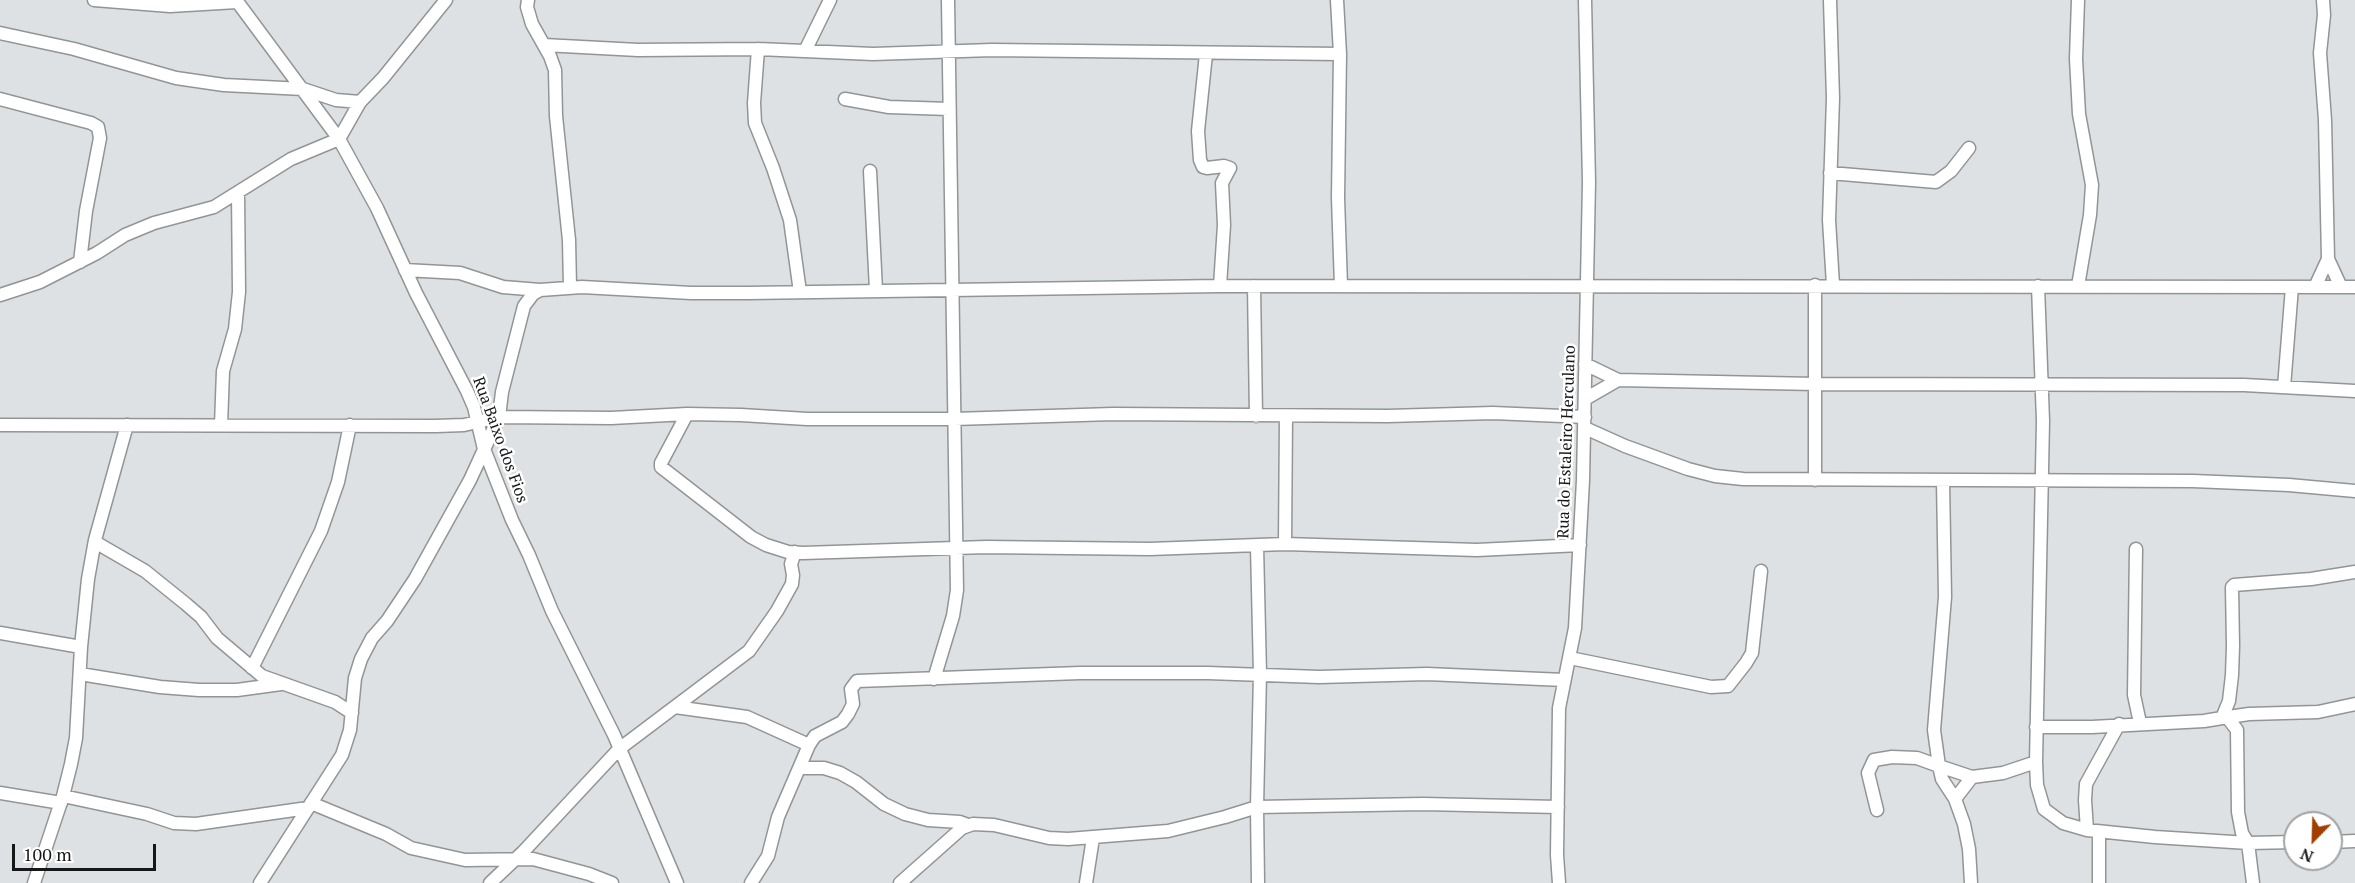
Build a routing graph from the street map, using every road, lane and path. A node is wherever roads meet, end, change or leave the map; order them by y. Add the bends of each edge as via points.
1 (94, 0) edge
2 (446, 0) edge
3 (528, 0) edge
4 (830, 0) edge
5 (948, 0) edge
6 (1337, 0) edge
7 (1585, 0) edge
8 (1830, 0) edge
9 (2078, 0) edge
10 (2323, 0) edge
11 (236, 1) edge
12 (0, 33) edge
13 (544, 45) junction
14 (758, 49) junction
15 (805, 51) junction
16 (948, 53) junction
17 (1206, 54) junction
18 (1340, 54) junction
19 (303, 89) junction
20 (0, 99) edge
21 (845, 99) dead end
22 (360, 102) junction
23 (949, 109) junction
24 (339, 139) junction
25 (1969, 148) dead end
26 (870, 171) dead end
27 (1830, 173) junction
28 (238, 192) junction
29 (2328, 259) junction
30 (80, 262) junction
31 (405, 270) junction
32 (1588, 285) junction
33 (1815, 285) junction
34 (1833, 285) junction
35 (2038, 285) junction
36 (2078, 285) junction
37 (1220, 286) junction
38 (1254, 286) junction
39 (1341, 286) junction
40 (570, 287) junction
41 (2292, 287) junction
42 (2315, 287) junction
43 (2341, 287) junction
44 (2355, 287) edge
45 (540, 290) junction
46 (876, 290) junction
47 (953, 291) junction
48 (800, 292) junction
49 (0, 296) edge
50 (1585, 364) junction
51 (1618, 380) junction
52 (1815, 384) junction
53 (2043, 384) junction
54 (2284, 387) junction
55 (2355, 391) edge
56 (1585, 399) junction
57 (687, 414) junction
58 (1256, 416) junction
59 (1286, 416) junction
60 (499, 417) junction
61 (954, 419) junction
62 (1585, 422) junction
63 (478, 423) junction
64 (0, 425) edge
65 (127, 425) junction
66 (221, 425) junction
67 (350, 425) junction
68 (484, 449) junction
69 (1815, 480) junction
70 (1943, 481) junction
71 (2041, 481) junction
72 (2355, 491) edge
73 (95, 542) junction
74 (1285, 544) junction
75 (1580, 544) junction
76 (1257, 546) junction
77 (957, 548) junction
78 (2136, 549) dead end
79 (795, 552) junction
80 (1761, 571) dead end
81 (2355, 572) edge
82 (0, 633) edge
83 (81, 647) junction
84 (1570, 658) junction
85 (252, 668) junction
86 (80, 674) junction
87 (1260, 674) junction
88 (934, 679) junction
89 (1564, 680) junction
90 (282, 684) junction
91 (2355, 704) edge
92 (675, 707) junction
93 (352, 713) junction
94 (2249, 714) junction
95 (2228, 717) junction
96 (2140, 723) junction
97 (2119, 724) junction
98 (2036, 727) junction
99 (2237, 730) junction
100 (809, 745) junction
101 (619, 749) junction
102 (2036, 762) junction
103 (1939, 766) junction
104 (800, 768) junction
105 (1972, 777) junction
106 (0, 793) edge
107 (1955, 799) junction
108 (62, 800) junction
109 (310, 805) junction
110 (1257, 807) junction
111 (1557, 807) junction
112 (1877, 810) dead end
113 (968, 825) junction
114 (2093, 832) junction
115 (1092, 838) junction
116 (2283, 842) edge
117 (2248, 843) junction
118 (516, 859) junction
119 (34, 883) edge
120 (260, 883) edge
121 (490, 883) edge
122 (612, 883) edge
123 (677, 883) edge
124 (751, 883) edge
125 (900, 883) edge
126 (1086, 883) edge
127 (1258, 883) edge
128 (1559, 883) edge
129 (1971, 883) edge
130 (2099, 883) edge
131 (2253, 883) edge

1 - 11 street via 170,6
2 - 22 street
3 - 13 street via 532,24
4 - 15 street
5 - 16 street
6 - 18 street
7 - 32 street, Rua do Estaleiro Herculano
8 - 27 street
9 - 36 street via 2079,114 2092,185 2091,215
10 - 29 street via 2320,53
11 - 19 street, Rua Baixo dos Fios
12 - 19 street via 176,78
13 - 14 street via 638,50
13 - 40 street via 555,70
14 - 15 street
14 - 48 street via 755,123 790,220
15 - 16 street
16 - 17 street via 1003,50
16 - 23 street
17 - 18 street
17 - 37 street via 1199,155 1203,167 1230,168 1222,183
18 - 39 street
19 - 22 street via 347,103
19 - 24 street, Rua Baixo dos Fios
20 - 30 street via 98,127 100,138
21 - 23 street via 888,107
22 - 24 street
23 - 47 street
24 - 28 street via 291,159
24 - 31 street, Rua Baixo dos Fios via 366,184
25 - 27 street via 1951,171 1936,182
26 - 46 street
27 - 34 street
28 - 30 street via 214,207 125,235
28 - 66 street via 239,292 236,322 223,371
29 - 42 street
29 - 43 street
30 - 49 street
31 - 45 street via 460,273 503,287
31 - 63 street, Rua Baixo dos Fios via 467,391
32 - 33 street
32 - 39 street
32 - 50 street, Rua do Estaleiro Herculano
33 - 34 street
33 - 52 street
34 - 35 street
35 - 36 street
35 - 53 street
36 - 41 street
37 - 38 street
37 - 47 street
38 - 39 street
38 - 58 street
40 - 45 street
40 - 48 street via 692,293
41 - 42 street
41 - 54 street
42 - 43 street
43 - 44 street
45 - 60 street via 524,306 505,376
46 - 47 street
46 - 48 street
47 - 61 street
50 - 51 street
50 - 56 street, Rua do Estaleiro Herculano
51 - 52 street
51 - 56 street
52 - 53 street
52 - 69 street
53 - 54 street
53 - 71 street
54 - 55 street
56 - 62 street, Rua do Estaleiro Herculano
57 - 60 street
57 - 61 street
57 - 79 street via 661,467 751,537
58 - 59 street
58 - 61 street via 1113,414
59 - 62 street via 1493,413
59 - 74 street
60 - 63 street
60 - 68 street
61 - 77 street
62 - 69 street via 1625,446 1715,476
62 - 75 street, Rua do Estaleiro Herculano
63 - 67 street
63 - 68 street, Rua Baixo dos Fios
64 - 65 street
65 - 66 street
65 - 73 street
66 - 67 street
67 - 85 street via 338,482 321,531
68 - 93 street via 415,579 372,638 355,678
68 - 101 street, Rua Baixo dos Fios via 552,611
69 - 70 street
70 - 71 street
70 - 103 street via 1945,597 1934,730
71 - 72 street via 2289,485
71 - 98 street
73 - 83 street
73 - 85 street via 145,571 186,603 217,638
74 - 75 street via 1477,550
74 - 76 street
75 - 84 street, Rua do Estaleiro Herculano
76 - 77 street
76 - 87 street
77 - 79 street
77 - 88 street via 956,603
78 - 96 street via 2134,685
79 - 92 street via 792,584 753,645
80 - 84 street via 1752,653 1728,686 1712,687
81 - 95 street via 2232,587
82 - 83 street
83 - 86 street
84 - 89 street, Rua do Estaleiro Herculano
85 - 90 street
86 - 90 street via 199,690
86 - 108 street via 76,738
87 - 88 street via 1080,673
87 - 89 street via 1426,674
87 - 110 street
88 - 100 street via 855,682 848,714 842,722 815,736
89 - 111 street, Rua do Estaleiro Herculano via 1559,708
90 - 93 street via 335,702
91 - 94 street via 2318,712
92 - 100 street via 747,717
92 - 101 street
93 - 109 street via 342,755
94 - 95 street
94 - 99 street
95 - 96 street
95 - 99 street
96 - 97 street
97 - 98 street
97 - 114 street via 2086,784 2085,800
98 - 102 street
99 - 117 street via 2238,812
100 - 104 street
101 - 118 street
101 - 123 street, Rua Baixo dos Fios
102 - 105 street via 2003,773
102 - 114 street via 2044,809 2063,823
103 - 105 street
103 - 107 street
103 - 112 street via 1917,758 1874,760 1868,773
104 - 113 street via 840,773 905,814
104 - 124 street via 778,817 768,856
105 - 107 street
106 - 108 street
107 - 129 street via 1966,832
108 - 109 street via 196,824
108 - 119 street
109 - 118 street via 386,834 411,848 465,860
109 - 120 street
110 - 111 street
110 - 115 street via 1168,831
110 - 127 street
111 - 128 street, Rua do Estaleiro Herculano
113 - 115 street via 994,825 1055,839
113 - 125 street
114 - 117 street
114 - 130 street
115 - 126 street
116 - 117 street
117 - 131 street
118 - 121 street
118 - 122 street via 556,864

